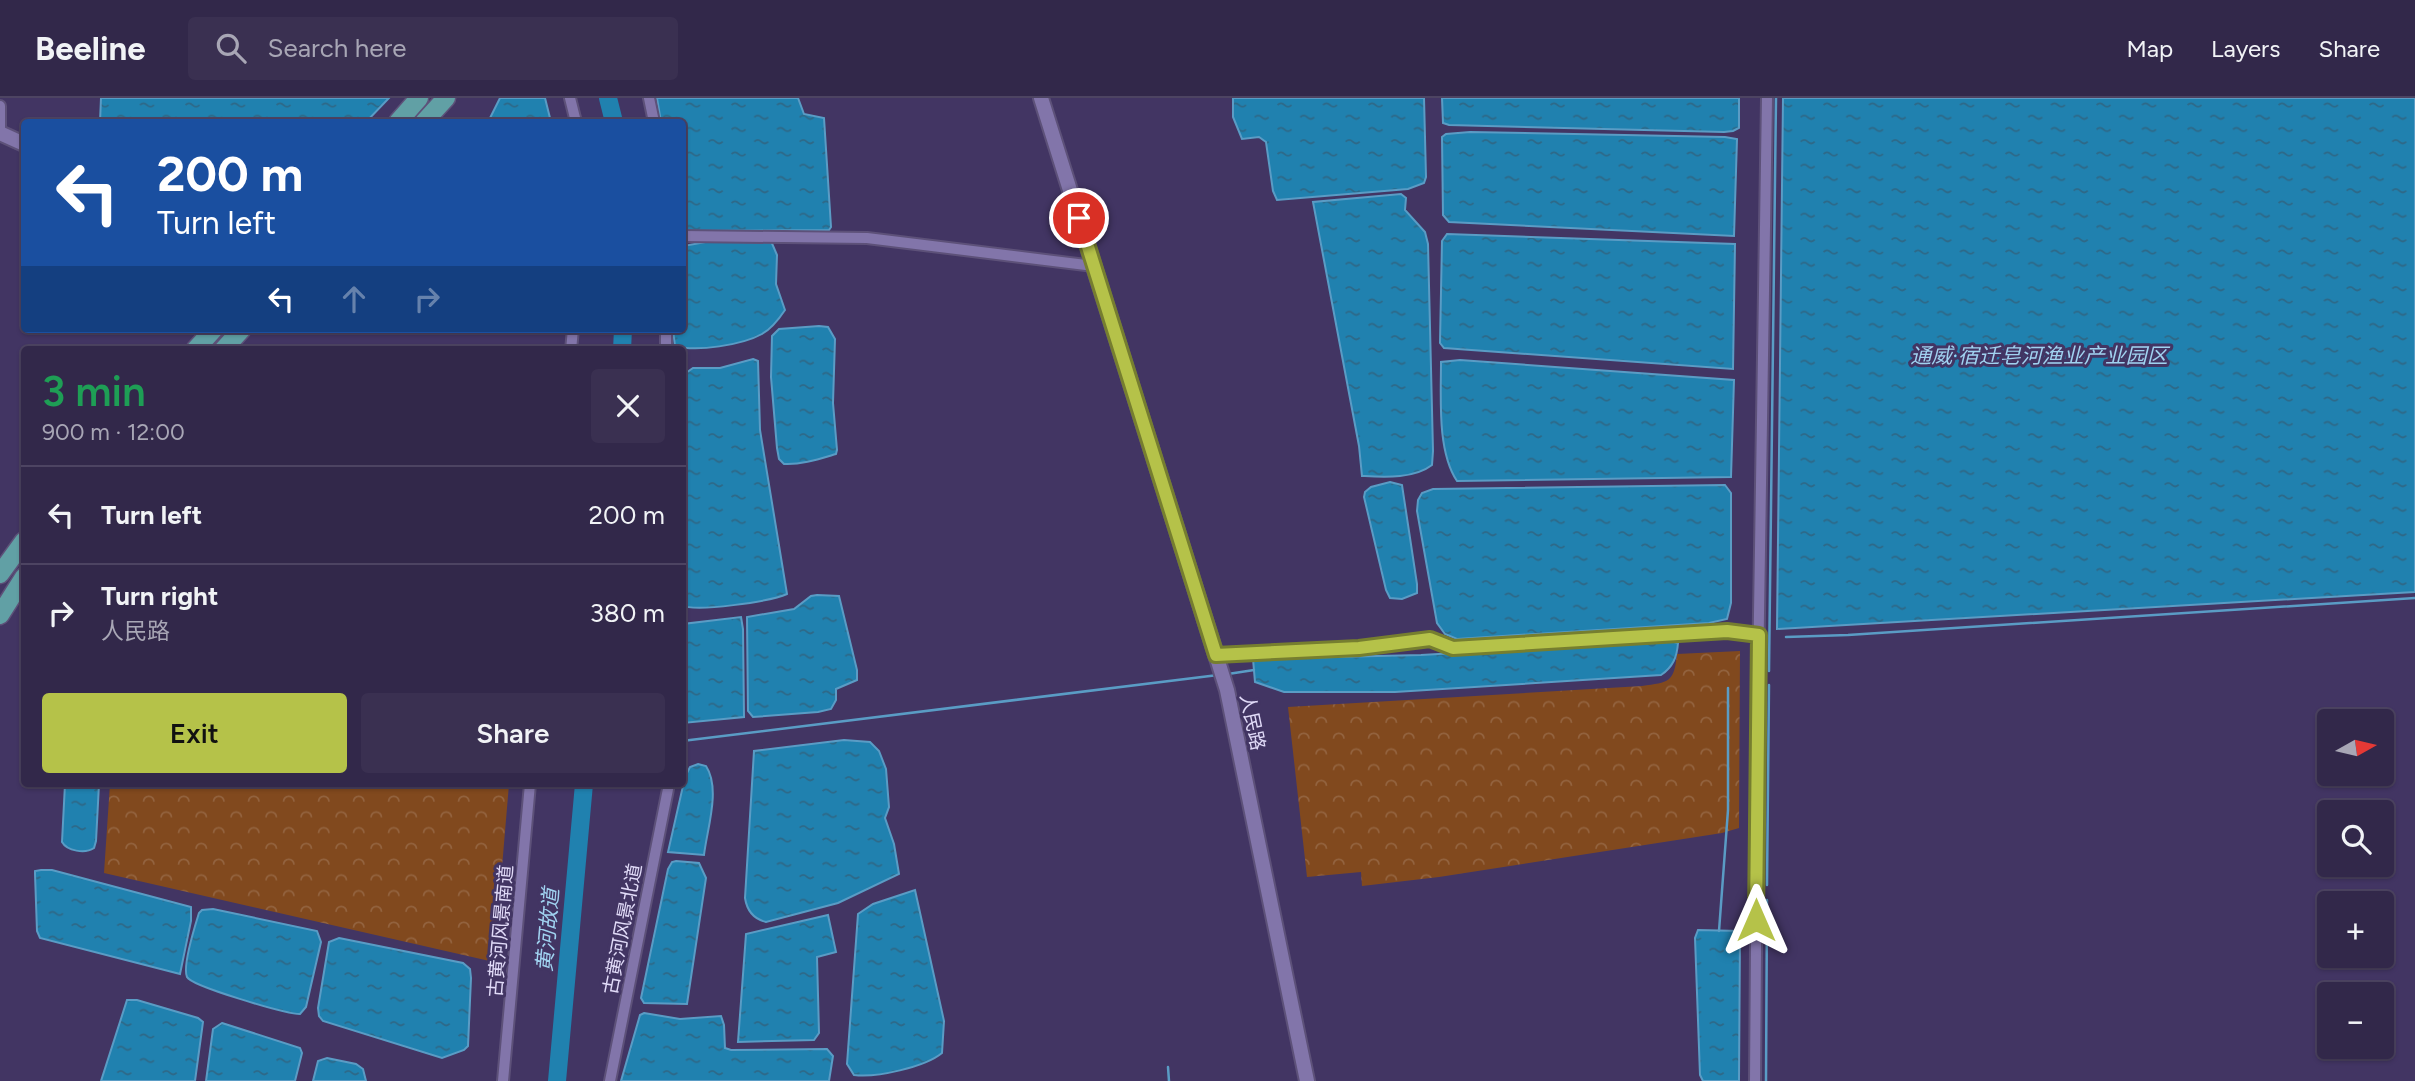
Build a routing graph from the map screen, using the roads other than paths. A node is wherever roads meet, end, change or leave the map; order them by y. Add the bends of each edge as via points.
1 (419, 98) edge
2 (446, 98) edge
3 (570, 98) edge
4 (649, 98) edge
5 (1041, 98) edge
6 (1767, 98) edge
7 (0, 106) edge
8 (401, 119) edge
9 (427, 119) edge
10 (575, 119) edge
11 (653, 119) edge
12 (0, 133) edge
13 (21, 143) edge
14 (686, 236) edge
15 (1094, 266) junction
16 (210, 333) edge
17 (238, 333) edge
18 (199, 346) edge
19 (227, 346) edge
20 (21, 545) edge
21 (0, 574) edge
22 (21, 582) edge
23 (0, 615) edge
24 (1759, 635) junction
25 (1216, 655) junction
26 (530, 787) edge
27 (669, 787) edge
28 (503, 1081) edge
29 (610, 1081) edge
30 (1307, 1081) edge
31 (1755, 1081) edge

1 - 8 main road
2 - 9 main road
3 - 10 street
4 - 11 street
5 - 15 street, 人民路
6 - 24 street
7 - 12 street
12 - 13 street
14 - 15 street via 867,238
15 - 25 street, 人民路
16 - 18 main road
17 - 19 main road
20 - 21 main road
22 - 23 main road
24 - 25 street via 1727,631 1453,648 1430,639 1359,648
24 - 31 street
25 - 30 street, 人民路
26 - 28 street, 古黄河风景南道
27 - 29 street, 古黄河风景北道

